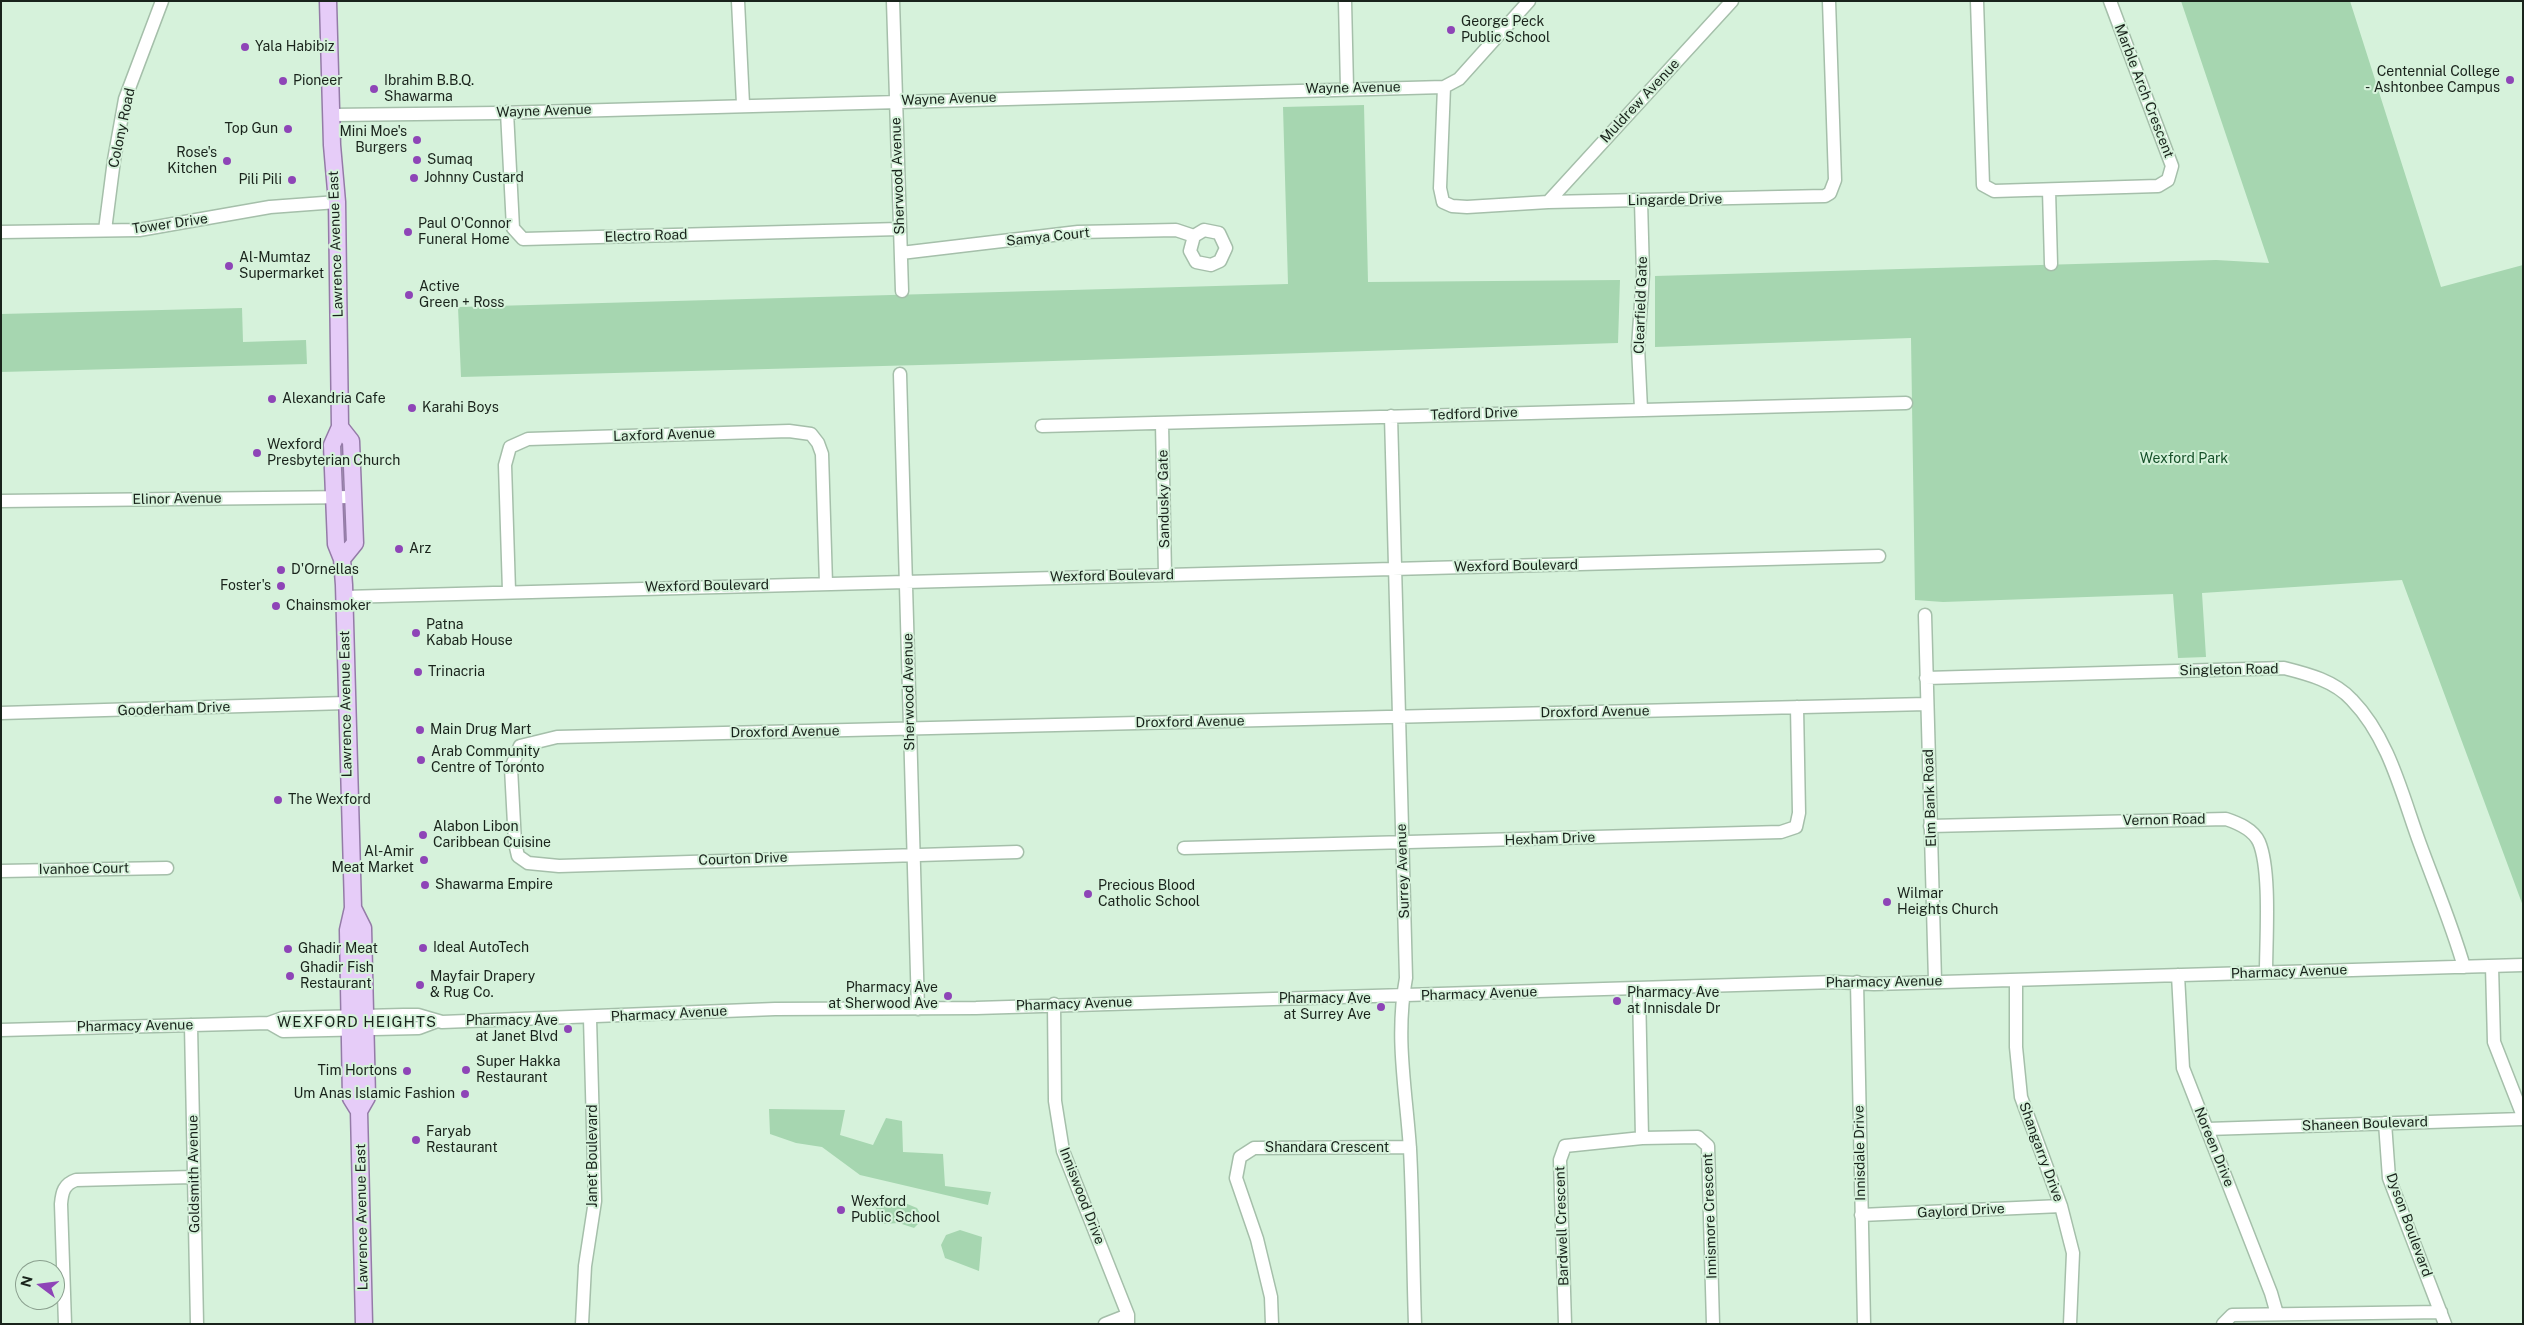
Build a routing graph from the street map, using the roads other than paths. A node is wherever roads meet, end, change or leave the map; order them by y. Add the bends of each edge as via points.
1 (162, 1) edge
2 (328, 1) edge
3 (738, 1) edge
4 (893, 1) edge
5 (1345, 1) edge
6 (1529, 1) edge
7 (1732, 1) edge
8 (1830, 1) edge
9 (1977, 1) edge
10 (2110, 1) edge
11 (1444, 87) junction
12 (1347, 88) junction
13 (896, 100) junction
14 (743, 104) junction
15 (507, 112) junction
16 (332, 115) junction
17 (2049, 190) junction
18 (1641, 201) junction
19 (337, 202) junction
20 (1548, 202) junction
21 (899, 229) junction
22 (105, 230) junction
23 (1, 232) edge
24 (1194, 236) dead end
25 (901, 253) junction
26 (2051, 264) dead end
27 (902, 292) dead end
28 (900, 374) dead end
29 (1906, 403) dead end
30 (1642, 409) junction
31 (1391, 416) junction
32 (1162, 423) junction
33 (1042, 426) dead end
34 (340, 427) junction
35 (335, 497) junction
36 (353, 497) junction
37 (1, 500) edge
38 (1879, 556) dead end
39 (342, 559) junction
40 (1395, 569) junction
41 (1166, 575) junction
42 (907, 581) junction
43 (826, 584) junction
44 (509, 591) junction
45 (344, 597) junction
46 (1925, 615) dead end
47 (1926, 678) junction
48 (346, 703) junction
49 (1927, 704) junction
50 (1797, 707) junction
51 (1, 713) edge
52 (1399, 718) junction
53 (910, 730) junction
54 (513, 810) joint
55 (1930, 826) junction
56 (1402, 842) junction
57 (1184, 848) dead end
58 (1017, 852) dead end
59 (913, 855) junction
60 (167, 868) dead end
61 (1, 871) edge
62 (2464, 966) junction
63 (2492, 966) junction
64 (2523, 966) edge
65 (2266, 972) junction
66 (2178, 975) junction
67 (2016, 980) junction
68 (1935, 981) junction
69 (1857, 982) junction
70 (1639, 989) junction
71 (1403, 996) junction
72 (1054, 1004) junction
73 (918, 1009) junction
74 (590, 1018) junction
75 (357, 1022) junction
76 (191, 1025) junction
77 (1, 1030) edge
78 (2523, 1117) edge
79 (2384, 1123) junction
80 (2207, 1129) junction
81 (1642, 1138) junction
82 (1410, 1147) junction
83 (194, 1178) junction
84 (2062, 1206) junction
85 (1861, 1215) junction
86 (2277, 1314) junction
87 (2443, 1318) edge
88 (1128, 1319) edge
89 (65, 1324) edge
90 (197, 1324) edge
91 (364, 1324) edge
92 (582, 1324) edge
93 (1105, 1324) edge
94 (1272, 1324) edge
95 (1415, 1324) edge
96 (1565, 1324) edge
97 (1713, 1324) edge
98 (1864, 1324) edge
99 (2070, 1324) edge
100 (2223, 1324) edge

1 - 22 street, Colony Road via 125,99
2 - 16 main road, Lawrence Avenue East
3 - 14 street
4 - 13 street, Sherwood Avenue
5 - 12 street
6 - 11 street via 1459,78
7 - 20 street, Muldrew Avenue
8 - 18 street, Lingarde Drive via 1835,180 1830,194 1813,198
9 - 17 street, Marble Arch Crescent via 1983,185 1994,191
10 - 17 street, Marble Arch Crescent via 2172,166 2168,180 2158,186
11 - 12 street, Wayne Avenue
11 - 20 street, Lingarde Drive via 1440,188 1443,202 1467,207
12 - 13 street, Wayne Avenue
13 - 14 street, Wayne Avenue
13 - 21 street, Sherwood Avenue
14 - 15 street, Wayne Avenue
15 - 16 street, Wayne Avenue
15 - 21 street, Electro Road via 512,228 523,239
16 - 19 main road, Lawrence Avenue East
17 - 26 street
18 - 20 street, Lingarde Drive
18 - 30 street, Clearfield Gate via 1643,274 1638,347
19 - 22 street, Tower Drive via 270,207 139,230
19 - 34 main road, Lawrence Avenue East
21 - 25 street, Sherwood Avenue
22 - 23 street, Tower Drive
24 - 25 street, Samya Court via 1176,230 1078,232
25 - 27 street, Sherwood Avenue
28 - 42 street, Sherwood Avenue
29 - 30 street, Tedford Drive
30 - 31 street, Tedford Drive
31 - 32 street, Tedford Drive
31 - 40 street, Surrey Avenue
32 - 33 street, Tedford Drive
32 - 41 street, Sandusky Gate
34 - 35 main road, Lawrence Avenue East via 332,445
34 - 36 main road, Lawrence Avenue East via 351,441
35 - 36 street, Elinor Avenue
35 - 37 street, Elinor Avenue
35 - 39 main road, Lawrence Avenue East via 336,544
36 - 39 main road, Lawrence Avenue East via 355,543
38 - 40 street, Wexford Boulevard
39 - 45 main road, Lawrence Avenue East
40 - 41 street, Wexford Boulevard
40 - 52 street, Surrey Avenue
41 - 42 street, Wexford Boulevard
42 - 43 street, Wexford Boulevard
42 - 53 street, Sherwood Avenue
43 - 44 street, Wexford Boulevard
43 - 44 street, Laxford Avenue via 822,454 811,434 790,431 528,439 510,447 506,465
44 - 45 street, Wexford Boulevard
45 - 48 main road, Lawrence Avenue East
46 - 47 street, Elm Bank Road
47 - 49 street, Elm Bank Road
47 - 62 street, Singleton Road via 2284,668 2310,674 2331,684 2351,698 2376,731 2391,763
48 - 51 street, Gooderham Drive
48 - 75 main road, Lawrence Avenue East via 353,908 348,930
49 - 50 street, Droxford Avenue
49 - 55 street, Elm Bank Road
50 - 52 street, Droxford Avenue
50 - 56 street, Hexham Drive via 1799,813 1796,827 1781,832
52 - 53 street, Droxford Avenue
52 - 56 street, Surrey Avenue
53 - 54 street, Droxford Avenue via 557,737 520,746 511,768
53 - 59 street, Sherwood Avenue
54 - 59 street, Courton Drive via 518,856 528,863 559,866
55 - 65 street, Vernon Road via 2226,819 2242,824 2259,841 2265,864
55 - 68 street, Elm Bank Road
56 - 57 street, Hexham Drive
56 - 71 street, Surrey Avenue via 1406,978
58 - 59 street, Courton Drive
59 - 73 street, Sherwood Avenue
60 - 61 street, Ivanhoe Court
62 - 63 street, Pharmacy Avenue
62 - 65 street, Pharmacy Avenue
63 - 64 street, Pharmacy Avenue
63 - 78 street via 2494,1042
65 - 66 street, Pharmacy Avenue
66 - 67 street, Pharmacy Avenue
66 - 80 street, Noreen Drive via 2183,1068
67 - 68 street, Pharmacy Avenue
67 - 84 street, Shangarry Drive via 2016,1047 2021,1096
68 - 69 street, Pharmacy Avenue
69 - 70 street, Pharmacy Avenue
69 - 85 street, Innisdale Drive
70 - 71 street, Pharmacy Avenue
70 - 81 street
71 - 72 street, Pharmacy Avenue
71 - 82 street, Surrey Avenue via 1400,1018 1402,1081
72 - 73 street, Pharmacy Avenue
72 - 88 street, Inniswood Drive via 1055,1102 1063,1151
73 - 74 street, Pharmacy Avenue via 775,1009
74 - 75 street, Pharmacy Avenue via 435,1022 418,1015
74 - 92 street, Janet Boulevard via 595,1201 585,1266
75 - 76 street, Pharmacy Avenue via 283,1018 269,1023
75 - 91 main road, Lawrence Avenue East via 351,1098 359,1111
76 - 77 street, Pharmacy Avenue
76 - 83 street, Goldsmith Avenue
78 - 79 street, Shaneen Boulevard
79 - 80 street, Shaneen Boulevard
79 - 87 street, Dyson Boulevard via 2389,1178
80 - 86 street, Noreen Drive
81 - 96 street, Bardwell Crescent via 1566,1146 1562,1153
81 - 97 street, Innismore Crescent via 1698,1137 1708,1146
82 - 94 street, Shandara Crescent via 1254,1148 1240,1157 1236,1178 1257,1239 1271,1297
82 - 95 street, Surrey Avenue
83 - 89 street via 76,1180 66,1185 61,1204
83 - 90 street, Goldsmith Avenue
84 - 85 street, Gaylord Drive
84 - 99 street, Shangarry Drive via 2073,1252
85 - 98 street, Innisdale Drive
86 - 87 street
86 - 100 street via 2232,1315
88 - 93 street

